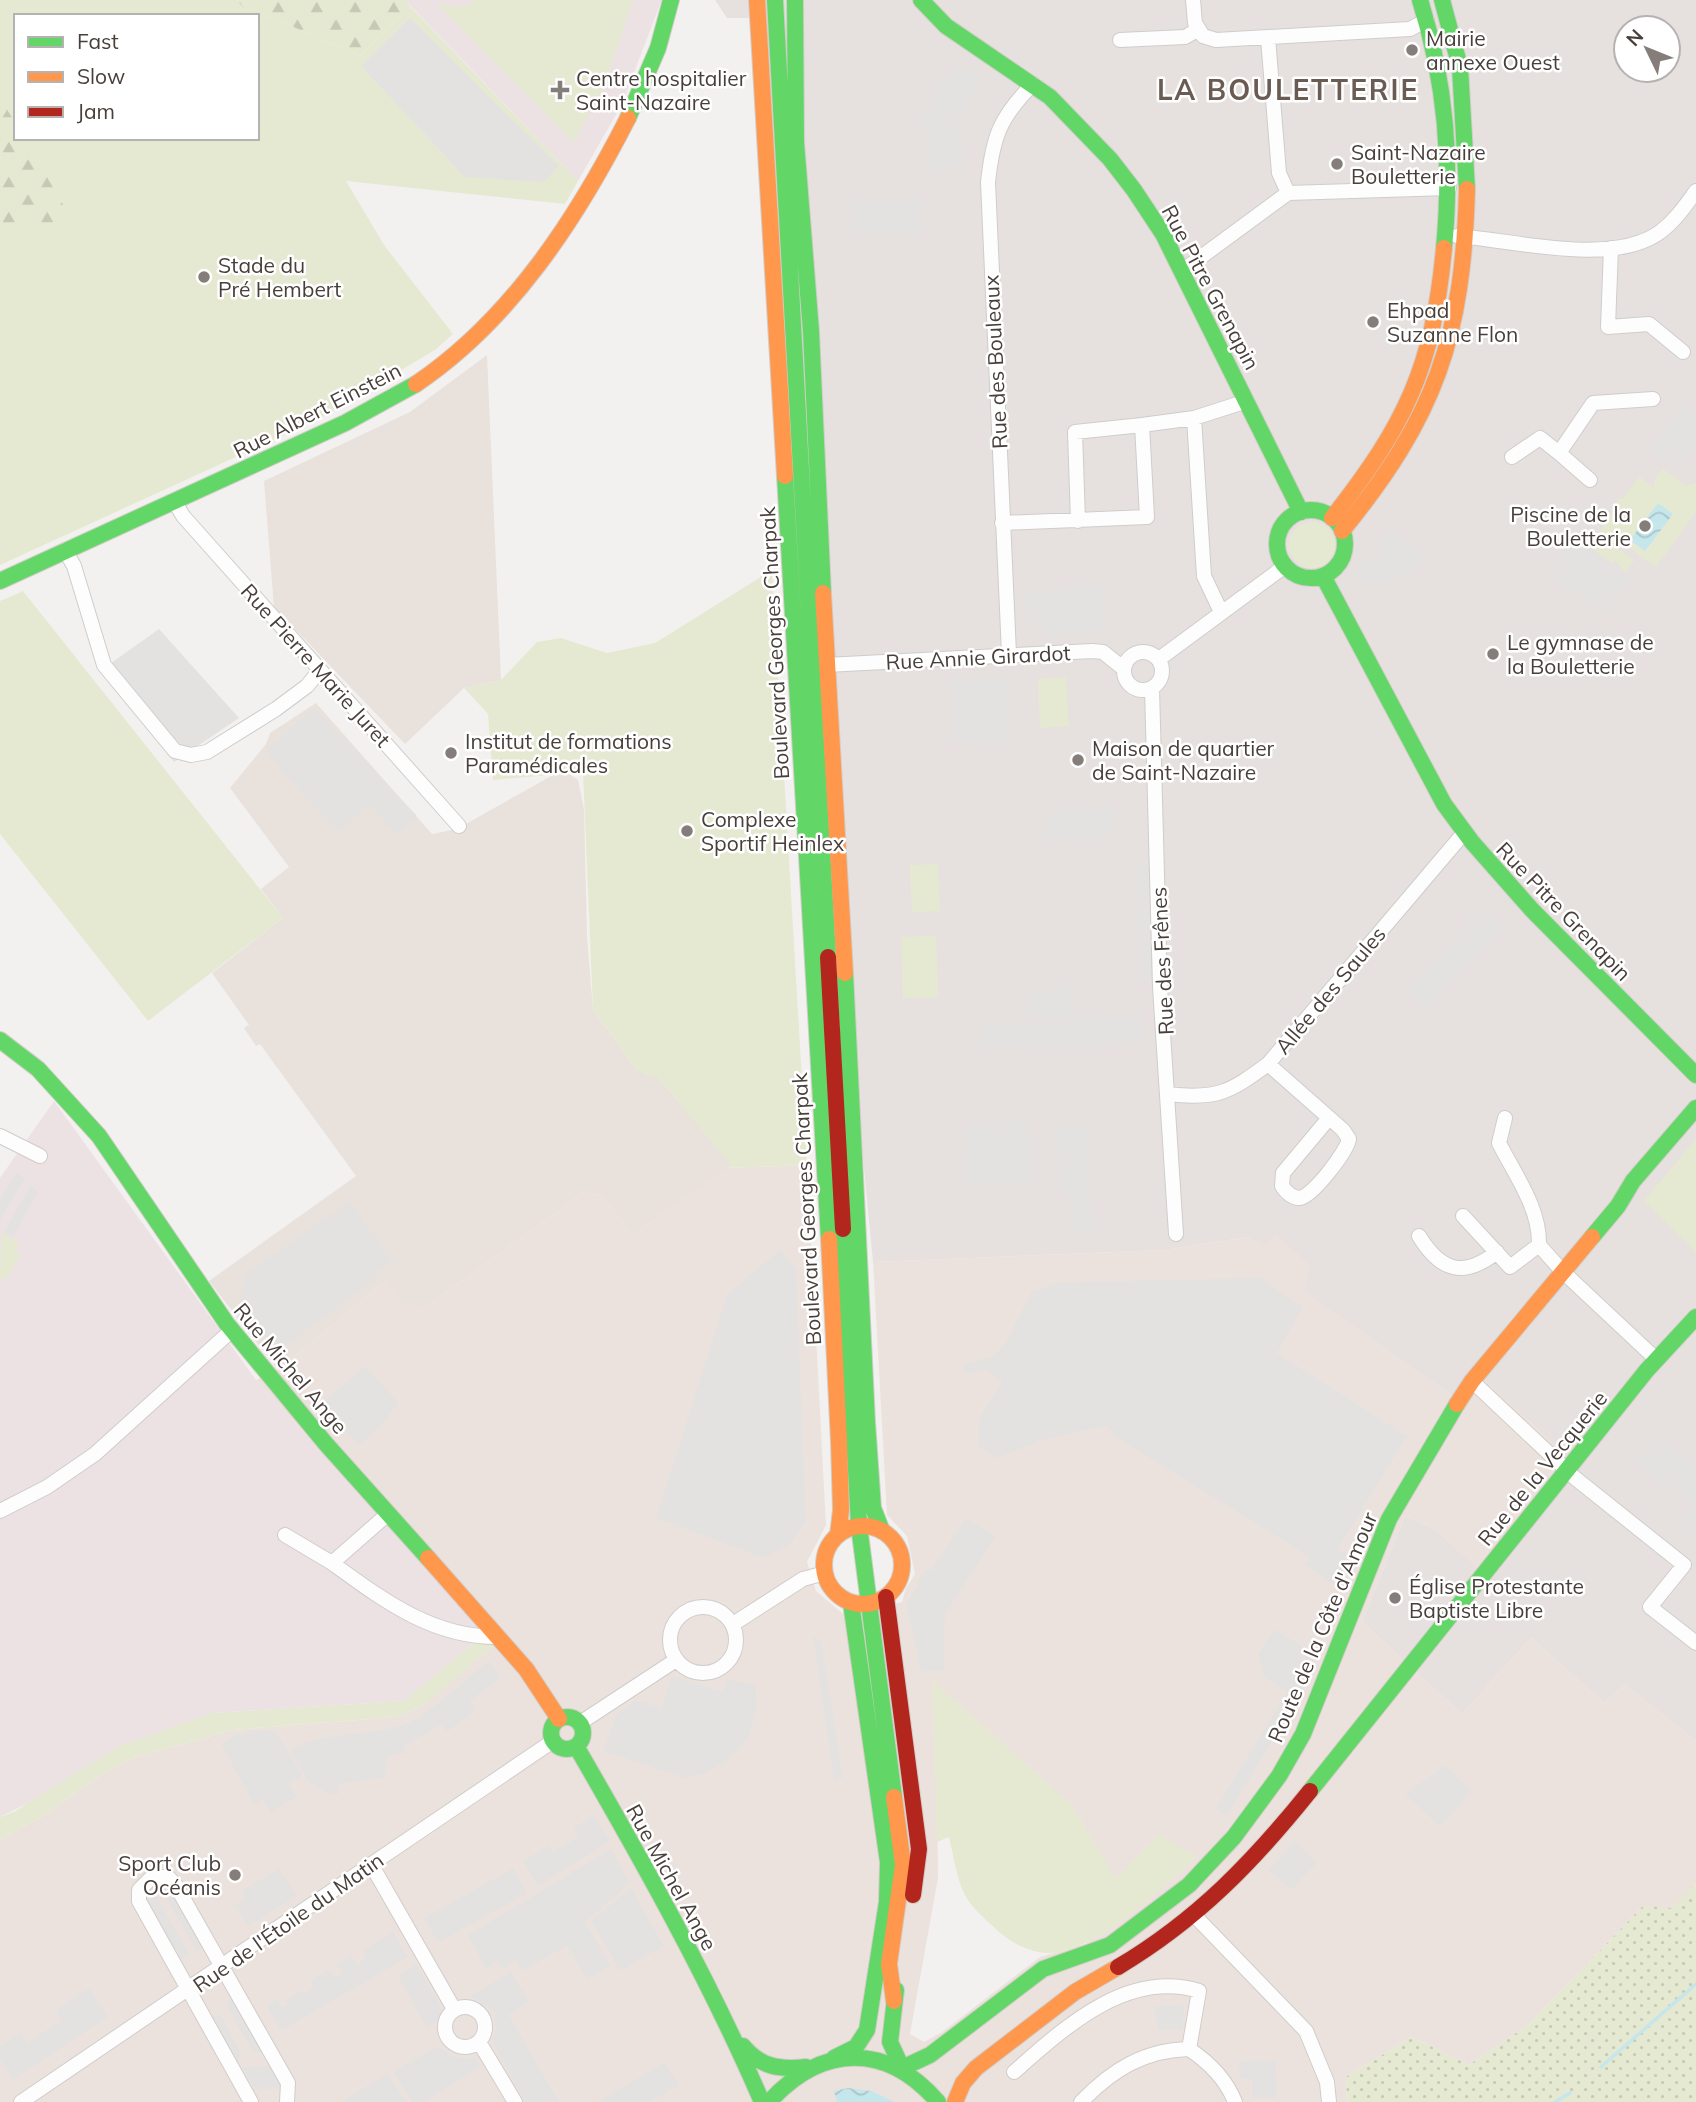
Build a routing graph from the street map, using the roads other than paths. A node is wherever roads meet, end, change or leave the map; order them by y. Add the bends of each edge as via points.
1 (671, 0) edge
2 (757, 0) edge
3 (775, 0) edge
4 (794, 0) edge
5 (921, 0) edge
6 (1194, 0) edge
7 (1420, 0) edge
8 (1442, 0) edge
9 (1427, 20) junction
10 (1199, 29) junction
11 (1268, 38) junction
12 (1120, 40) dead end
13 (1033, 84) junction
14 (1449, 188) junction
15 (1696, 191) edge
16 (1288, 194) junction
17 (1446, 235) junction
18 (1463, 236) junction
19 (1611, 248) junction
20 (1182, 271) junction
21 (1684, 352) dead end
22 (1653, 399) dead end
23 (1247, 401) junction
24 (1194, 418) junction
25 (1142, 425) junction
26 (1559, 453) junction
27 (1512, 457) dead end
28 (1590, 480) dead end
29 (175, 502) junction
30 (1301, 512) junction
31 (1078, 521) junction
32 (1002, 523) junction
33 (1337, 524) junction
34 (65, 550) junction
35 (1285, 566) junction
36 (1324, 576) junction
37 (0, 581) edge
38 (1221, 612) junction
39 (1009, 654) junction
40 (1159, 659) junction
41 (826, 665) junction
42 (1124, 668) junction
43 (320, 670) junction
44 (1152, 688) junction
45 (459, 826) dead end
46 (1463, 834) junction
47 (0, 1040) edge
48 (1268, 1064) junction
49 (1696, 1075) edge
50 (1168, 1094) junction
51 (1696, 1108) edge
52 (1329, 1118) junction
53 (1505, 1118) dead end
54 (0, 1136) edge
55 (40, 1156) dead end
56 (1462, 1216) dead end
57 (1176, 1234) dead end
58 (1419, 1236) dead end
59 (1539, 1245) junction
60 (1497, 1252) junction
61 (1562, 1272) junction
62 (1696, 1317) edge
63 (232, 1330) junction
64 (1656, 1360) junction
65 (1472, 1381) junction
66 (1567, 1470) junction
67 (0, 1511) edge
68 (389, 1513) junction
69 (859, 1526) junction
70 (882, 1531) junction
71 (285, 1535) dead end
72 (838, 1535) junction
73 (332, 1563) junction
74 (825, 1573) junction
75 (886, 1598) junction
76 (851, 1603) junction
77 (868, 1604) junction
78 (733, 1625) junction
79 (499, 1637) junction
80 (1696, 1643) edge
81 (676, 1660) junction
82 (559, 1719) junction
83 (580, 1723) junction
84 (553, 1741) junction
85 (576, 1746) junction
86 (371, 1864) junction
87 (1194, 1914) junction
88 (221, 1964) junction
89 (889, 1964) junction
90 (873, 1990) junction
91 (188, 1991) junction
92 (894, 2001) junction
93 (454, 2010) junction
94 (730, 2028) junction
95 (480, 2042) junction
96 (1189, 2049) junction
97 (834, 2058) junction
98 (808, 2067) junction
99 (902, 2068) junction
100 (1014, 2072) dead end
101 (21, 2102) edge
102 (251, 2102) edge
103 (287, 2102) edge
104 (515, 2102) edge
105 (762, 2102) edge
106 (769, 2102) edge
107 (939, 2102) edge
108 (955, 2102) edge
109 (1081, 2102) edge
110 (1235, 2102) edge
111 (1329, 2102) edge

1 - 29 street, Rue Albert Einstein via 660,49 627,126 552,248 482,329 418,382 374,408
2 - 72 street, Boulevard Georges Charpak via 828,1223 839,1442
3 - 69 street
4 - 41 street via 796,142 811,331
5 - 13 street, Rue Pitre Grenapin via 946,26
6 - 10 street
7 - 9 street
8 - 18 street via 1460,64 1464,101
9 - 11 street via 1410,29
9 - 14 street via 1441,65 1448,115
10 - 11 street via 1203,36 1216,40
10 - 12 street via 1185,37
11 - 16 street via 1279,173
13 - 20 street, Rue Pitre Grenapin via 1110,159 1163,234
13 - 32 street, Rue des Bouleaux via 1008,113 992,143 988,182
14 - 16 street
14 - 17 street
15 - 19 street via 1660,232 1641,242
16 - 20 street
17 - 18 street
17 - 33 street via 1434,331 1423,367 1379,456
18 - 19 street
18 - 33 street via 1451,335 1427,404 1392,466
19 - 21 street via 1608,327 1649,324
20 - 23 street, Rue Pitre Grenapin
22 - 26 street via 1593,403
23 - 24 street
23 - 30 street, Rue Pitre Grenapin
24 - 25 street
24 - 38 street via 1204,576
25 - 31 street via 1075,432
25 - 31 street via 1147,517
26 - 27 street via 1540,438
26 - 28 street
29 - 34 street, Rue Albert Einstein
29 - 43 street, Rue Pierre Marie Juret
30 - 33 street via 1312,511
30 - 35 street via 1279,535
31 - 32 street
32 - 39 street, Rue des Bouleaux
33 - 36 street via 1345,541 1340,562
34 - 37 street, Rue Albert Einstein
34 - 43 street via 104,665 175,751 207,752 276,709
35 - 36 street via 1303,577
35 - 38 street
36 - 46 street, Rue Pitre Grenapin
38 - 40 street
39 - 41 street, Rue Annie Girardot
39 - 42 street, Rue Annie Girardot via 1096,651
40 - 42 street via 1139,652
40 - 44 street via 1162,673
41 - 70 street via 837,801 871,1483 873,1508
42 - 44 street via 1130,686
43 - 45 street, Rue Pierre Marie Juret
44 - 50 street, Rue des Frênes via 1159,974
46 - 48 street, Allée des Saules
46 - 49 street, Rue Pitre Grenapin via 1536,918
47 - 63 street, Rue Michel Ange via 58,1086 101,1134 193,1278
48 - 50 street, Allée des Saules via 1230,1092
48 - 52 street
50 - 57 street, Rue des Frênes
51 - 61 street, Route de la Côte d'Amour
52 - 52 street via 1349,1139 1347,1149 1309,1194 1289,1195 1282,1186 1283,1173
53 - 59 street via 1499,1143 1530,1202
54 - 55 street
56 - 60 street
58 - 60 street via 1429,1252 1448,1266 1465,1270
59 - 60 street via 1510,1267
59 - 61 street
61 - 64 street
61 - 65 street, Route de la Côte d'Amour
62 - 64 street, Rue de la Vecquerie
63 - 67 street via 94,1454 47,1487
63 - 68 street, Rue Michel Ange
64 - 66 street, Rue de la Vecquerie
65 - 66 street
65 - 99 street, Route de la Côte d'Amour via 1389,1519 1303,1734 1240,1830 1189,1885 1141,1924 1110,1945 1043,1969 930,2055
66 - 80 street via 1684,1565 1650,1607
66 - 87 street, Rue de la Vecquerie via 1261,1852
68 - 73 street
68 - 79 street, Rue Michel Ange
69 - 70 street
69 - 72 street
69 - 77 street
70 - 75 street via 896,1543 902,1560 900,1580
71 - 73 street
72 - 74 street, Boulevard Georges Charpak via 826,1552
73 - 79 street via 406,1615 465,1635
74 - 76 street via 834,1591
74 - 78 street via 803,1579
75 - 77 street
75 - 92 street via 919,1849
76 - 77 street
76 - 90 street via 887,1862 887,1902
77 - 89 street via 903,1865
78 - 81 street via 737,1644 720,1669 692,1672
78 - 81 street via 727,1616 709,1607 689,1609 671,1632
79 - 82 street, Rue Michel Ange
81 - 83 street
82 - 83 street via 568,1717
82 - 84 street via 551,1731
83 - 85 street via 583,1733
84 - 85 street via 561,1748
84 - 86 street, Rue de l'Étoile du Matin
85 - 94 street, Rue Michel Ange via 654,1881
86 - 88 street, Rue de l'Étoile du Matin
86 - 93 street
87 - 108 street via 1139,1956 1075,1992 976,2068 963,2082
87 - 111 street via 1306,2031 1327,2082
88 - 91 street, Rue de l'Étoile du Matin
88 - 91 street via 175,1884 161,1875 145,1881 139,1901
88 - 103 street via 288,2082
89 - 90 street
89 - 92 street
90 - 97 street via 864,2037
91 - 101 street, Rue de l'Étoile du Matin
91 - 102 street
92 - 99 street via 891,2055
93 - 95 street via 471,2008 481,2015 485,2027
93 - 95 street via 445,2022 449,2040 465,2048
94 - 98 street, Rue Michel Ange via 757,2061 780,2068
94 - 105 street, Rue Michel Ange
95 - 104 street
96 - 100 street via 1199,1991 1153,1988 1116,1998 1075,2020
96 - 109 street via 1140,2057 1116,2070
96 - 110 street via 1218,2074
97 - 98 street
97 - 99 street via 868,2057
98 - 106 street via 786,2082
99 - 107 street

